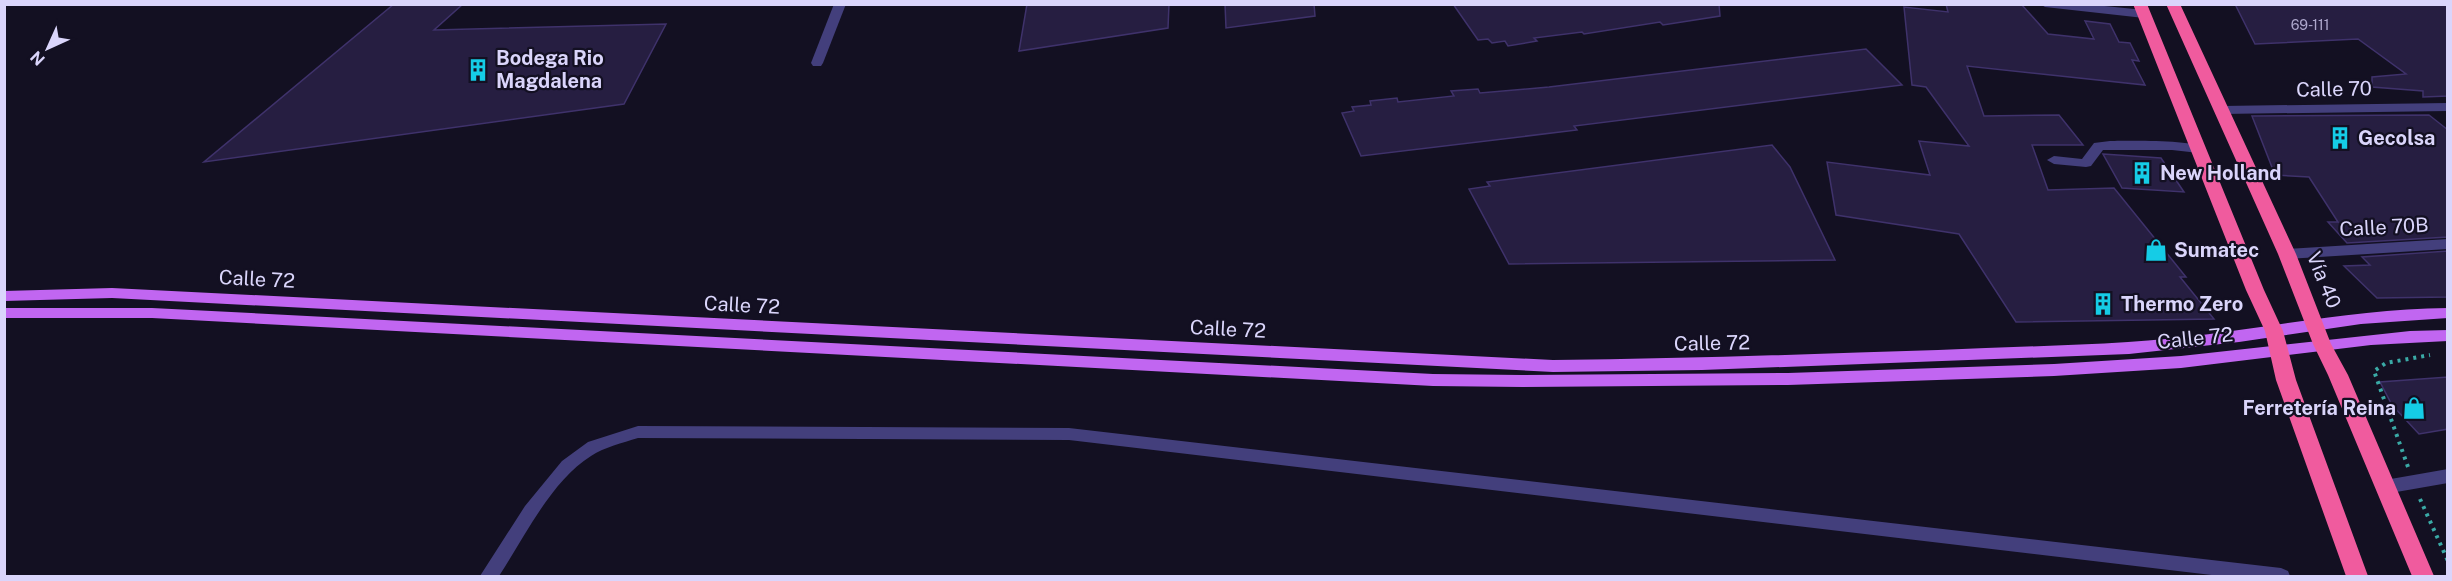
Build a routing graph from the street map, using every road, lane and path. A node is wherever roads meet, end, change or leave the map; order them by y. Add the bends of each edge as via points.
1 (840, 4) edge
2 (2045, 4) edge
3 (2173, 4) edge
4 (2142, 9) edge
5 (817, 63) dead end
6 (2448, 107) edge
7 (2222, 111) junction
8 (2199, 149) junction
9 (2054, 160) dead end
10 (2448, 244) edge
11 (2288, 254) junction
12 (4, 296) edge
13 (4, 313) edge
14 (2448, 313) edge
15 (2315, 323) junction
16 (2448, 335) edge
17 (2277, 340) junction
18 (2322, 344) junction
19 (2437, 354) dead end
20 (2448, 476) edge
21 (2413, 482) junction
22 (2385, 487) junction
23 (2448, 561) edge
24 (489, 576) edge
25 (2281, 576) edge
26 (2357, 576) edge
27 (2422, 576) edge

1 - 5 street
2 - 4 street
3 - 7 highway, Vía 40
4 - 8 highway
6 - 7 street, Calle 70
7 - 11 highway, Vía 40
8 - 9 street via 2110,145 2099,147 2086,163
8 - 17 highway
10 - 11 street, Calle 70B
11 - 15 highway, Vía 40
12 - 17 main road, Calle 72 via 111,293 1553,366 1735,363
13 - 17 main road, Calle 72 via 152,313 1456,381 1621,382 1950,374 2213,360
14 - 15 main road, Calle 72
15 - 17 main road, Calle 72
15 - 18 highway, Vía 40
16 - 18 main road, Calle 72
17 - 18 main road, Calle 72
17 - 26 highway via 2286,380
18 - 22 highway, Vía 40
19 - 21 path via 2386,363 2374,371
20 - 21 street
21 - 22 street
21 - 23 path
22 - 27 highway, Vía 40
24 - 25 street via 556,477 582,453 638,432 1069,434

